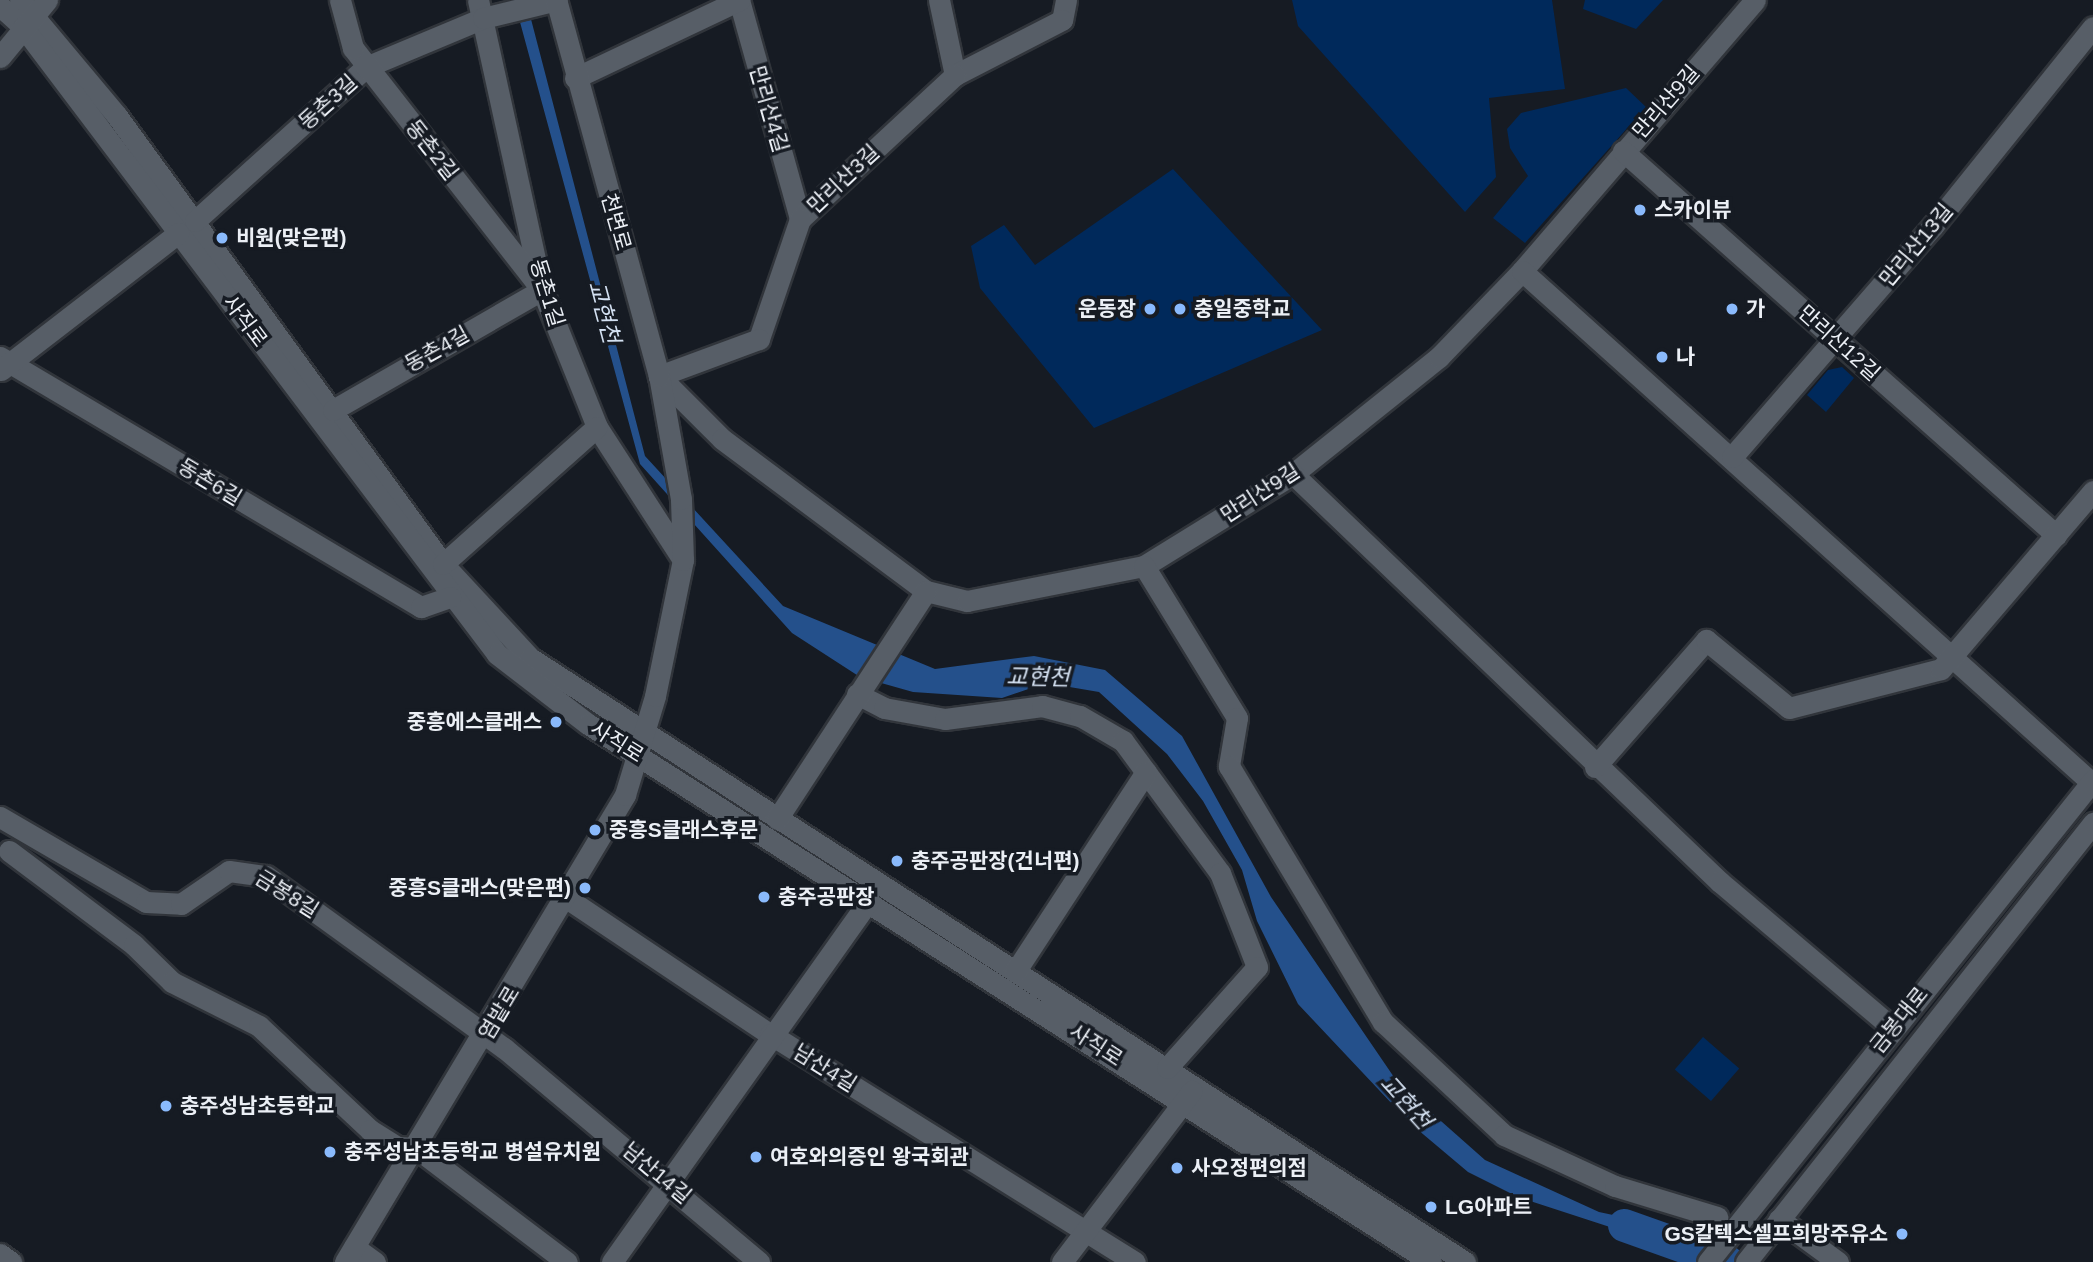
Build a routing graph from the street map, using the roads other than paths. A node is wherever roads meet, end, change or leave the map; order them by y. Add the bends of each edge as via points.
1 (340, 0) edge
2 (556, 0) edge
3 (739, 0) edge
4 (939, 0) edge
5 (1066, 0) edge
6 (1755, 0) edge
7 (0, 6) edge
8 (31, 10) edge
9 (484, 11) edge
10 (2093, 27) edge
11 (0, 57) edge
12 (366, 67) junction
13 (955, 75) junction
14 (575, 78) junction
15 (1623, 150) junction
16 (800, 219) junction
17 (187, 227) junction
18 (1522, 271) junction
19 (542, 290) junction
20 (1836, 340) junction
21 (3, 363) edge
22 (659, 376) junction
23 (333, 410) junction
24 (597, 427) junction
25 (1732, 457) junction
26 (1293, 474) junction
27 (2093, 491) edge
28 (2056, 536) junction
29 (683, 560) junction
30 (443, 564) junction
31 (1144, 565) junction
32 (926, 591) junction
33 (450, 597) junction
34 (1958, 657) junction
35 (857, 694) junction
36 (643, 734) junction
37 (638, 756) junction
38 (1595, 767) junction
39 (1146, 772) junction
40 (2092, 781) edge
41 (0, 817) edge
42 (777, 819) junction
43 (2093, 823) edge
44 (21, 831) junction
45 (5, 858) edge
46 (568, 899) junction
47 (869, 900) junction
48 (1015, 972) junction
49 (1894, 1028) junction
50 (770, 1034) junction
51 (487, 1035) junction
52 (1167, 1068) junction
53 (1190, 1094) junction
54 (416, 1148) junction
55 (667, 1180) junction
56 (1717, 1217) dead end
57 (1779, 1219) junction
58 (1085, 1231) junction
59 (0, 1254) edge
60 (350, 1254) edge
61 (11, 1262) edge
62 (375, 1262) edge
63 (566, 1262) edge
64 (612, 1262) edge
65 (759, 1262) edge
66 (1062, 1262) edge
67 (1135, 1262) edge
68 (1431, 1262) edge
69 (1465, 1262) edge
70 (1708, 1262) edge
71 (1746, 1262) edge
72 (1838, 1262) edge

1 - 12 street, 동촌2길 via 353,48
2 - 9 street, 동촌3길
2 - 14 street, 천변로
3 - 14 street
3 - 16 street, 만리산4길
4 - 13 street
5 - 13 street, 만리산3길 via 1062,20
6 - 15 street, 만리산9길
7 - 8 street, 사직로
8 - 11 street
8 - 17 street, 사직로
9 - 12 street, 동촌3길
9 - 19 street, 동촌1길
10 - 20 street, 만리산13길
12 - 17 street, 동촌3길
12 - 19 street, 동촌2길
13 - 16 street, 만리산3길
14 - 22 street, 천변로
15 - 18 street, 만리산9길
15 - 20 street, 만리산12길
16 - 22 street, 만리산3길 via 759,339
17 - 21 street, 동촌3길
17 - 23 street, 사직로
17 - 33 street, 사직로
18 - 25 street
18 - 26 street, 만리산9길 via 1439,357
19 - 23 street, 동촌4길
19 - 24 street, 동촌1길
20 - 25 street, 만리산13길
20 - 28 street, 만리산12길
21 - 33 street, 동촌6길 via 421,607
22 - 29 street, 천변로 via 673,444
22 - 32 street, 만리산9길 via 723,439
23 - 30 street, 사직로
24 - 29 street, 동촌1길
24 - 30 street
25 - 34 street
26 - 31 street, 만리산9길
26 - 38 street
27 - 28 street
28 - 34 street
29 - 36 street
30 - 36 street, 사직로 via 530,658
31 - 32 street, 만리산9길 via 967,601
31 - 56 street via 1237,718 1229,766 1383,1022 1504,1135 1615,1186
32 - 35 street
33 - 37 street, 사직로 via 497,654 544,695
34 - 38 street via 1941,669 1789,708 1706,640
34 - 40 street
35 - 39 street via 884,708 945,719 1042,706 1080,716 1123,741
35 - 42 street
36 - 37 street, 염밭로
36 - 42 street, 사직로
37 - 46 street, 염밭로 via 625,796
37 - 47 street, 사직로
38 - 49 street via 1802,956
39 - 48 street
39 - 52 street via 1220,873 1256,967
40 - 49 street, 금봉대로
41 - 44 street, 금봉8길
42 - 48 street, 사직로
43 - 57 street, 금봉대로
44 - 45 street
44 - 51 street, 금봉8길 via 146,902 181,904 229,871 266,876
45 - 54 street via 134,945 172,982 259,1026 370,1130 397,1147
46 - 50 street, 남산4길
46 - 51 street, 염밭로
47 - 50 street
47 - 53 street, 사직로
48 - 52 street, 사직로
49 - 70 street, 금봉대로
50 - 55 street
50 - 58 street, 남산4길
51 - 54 street, 염밭로
51 - 55 street, 남산14길
52 - 53 street, 사직로
53 - 58 street
53 - 68 street, 사직로
53 - 69 street, 사직로
54 - 60 street, 염밭로
54 - 63 street
55 - 64 street
55 - 65 street, 남산14길
57 - 71 street, 금봉대로
57 - 72 street
58 - 66 street
58 - 67 street, 남산4길
59 - 61 street
60 - 62 street

